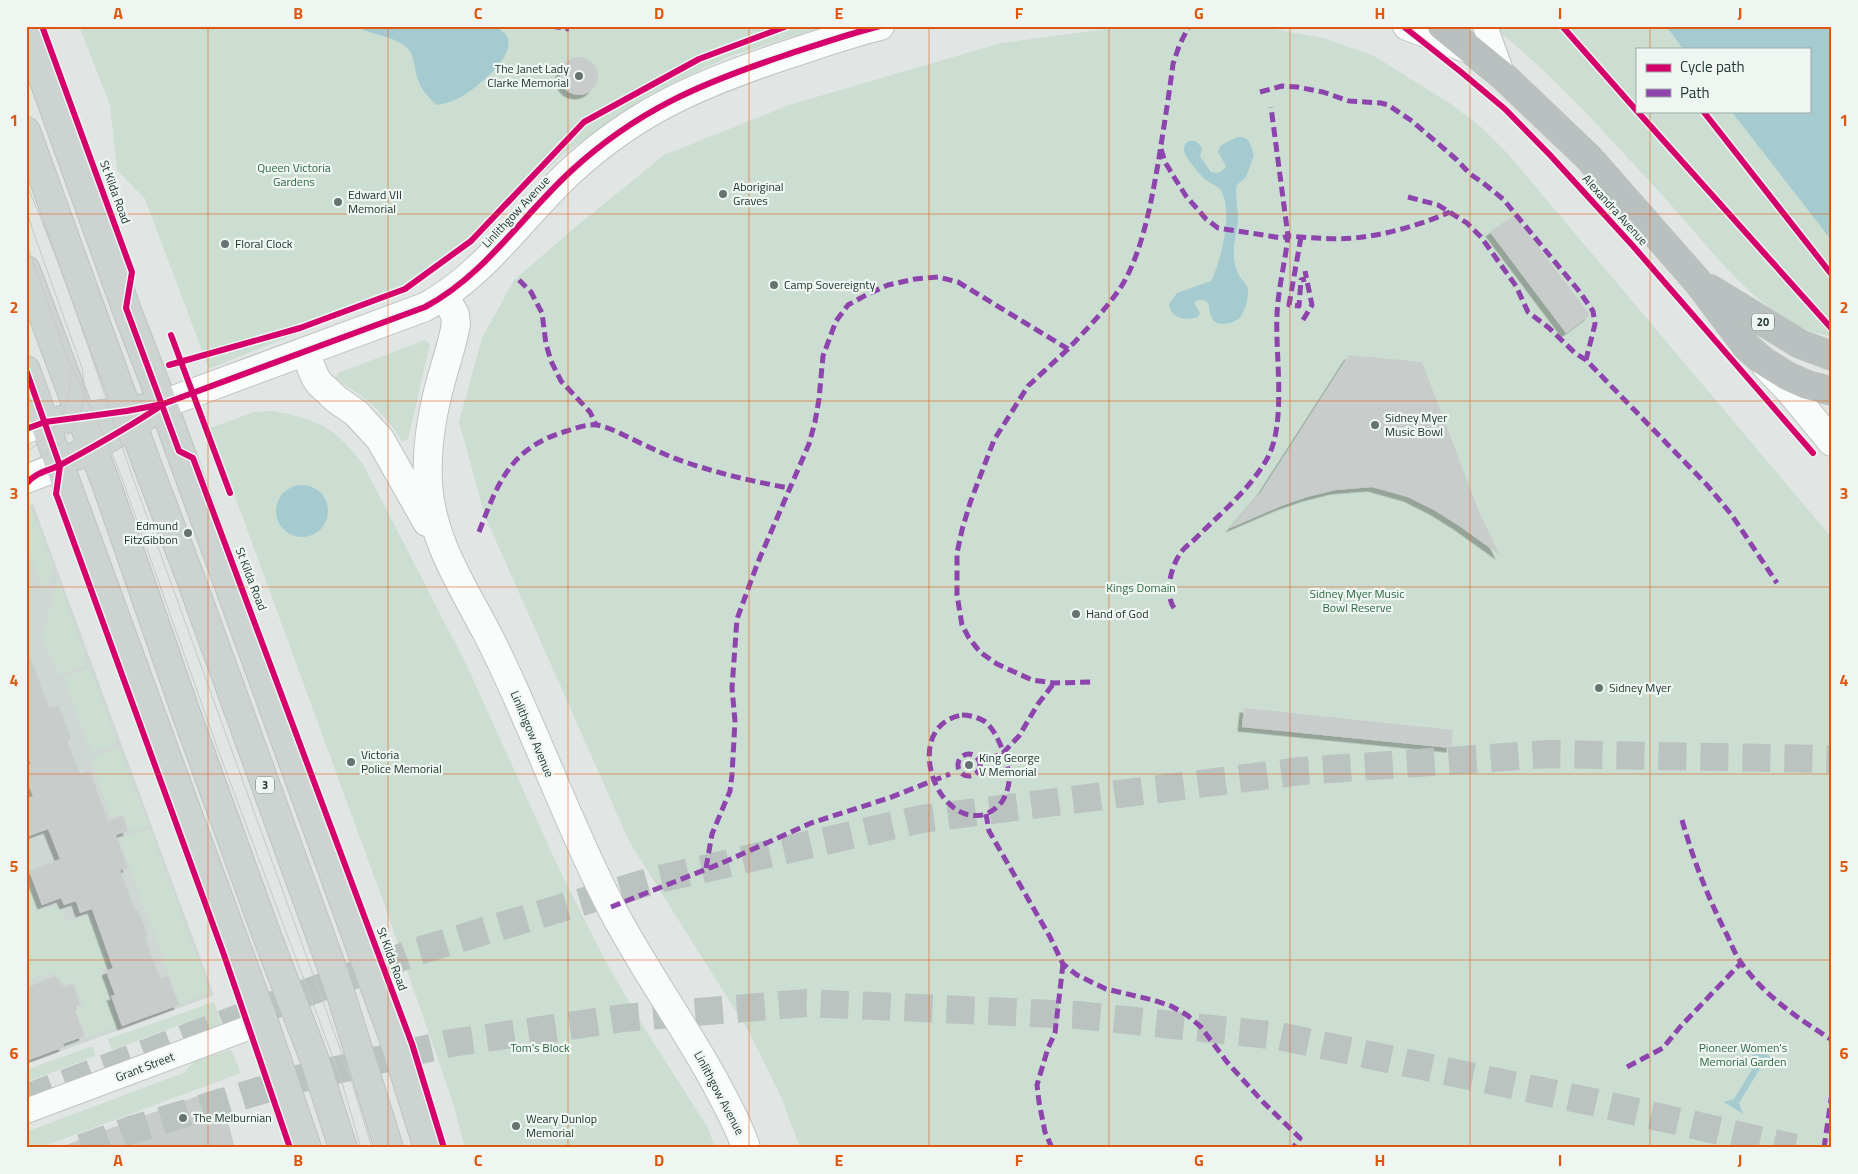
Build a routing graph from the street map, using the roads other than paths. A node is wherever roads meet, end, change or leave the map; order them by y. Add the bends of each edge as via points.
1 (880, 26) edge
2 (1407, 26) edge
3 (1442, 26) edge
4 (1485, 26) edge
5 (26, 31) edge
6 (1472, 51) junction
7 (1503, 76) junction
8 (26, 131) edge
9 (26, 270) edge
10 (1698, 282) junction
11 (445, 296) junction
12 (1747, 347) junction
13 (305, 352) junction
14 (1832, 356) edge
15 (26, 370) edge
16 (1832, 391) edge
17 (163, 404) junction
18 (80, 417) junction
19 (130, 418) junction
20 (36, 425) edge
21 (1832, 442) edge
22 (91, 447) junction
23 (60, 466) junction
24 (26, 479) edge
25 (451, 565) junction
26 (249, 885) junction
27 (221, 906) junction
28 (264, 1022) junction
29 (26, 1111) edge
30 (307, 1148) edge
31 (343, 1148) edge
32 (389, 1148) edge
33 (428, 1148) edge
34 (746, 1148) edge

1 - 11 street, Linlithgow Avenue via 708,82 637,119 572,170 498,249
2 - 6 street
3 - 6 highway, Alexandra Avenue / 20
4 - 7 street
5 - 17 main road, St Kilda Road
6 - 7 highway, Alexandra Avenue / 20
7 - 10 highway, Alexandra Avenue / 20 via 1588,157
8 - 19 main road
9 - 18 main road
10 - 12 highway, Alexandra Avenue / 20
10 - 14 highway, 20 via 1793,340
11 - 13 street, Linlithgow Avenue via 425,307
11 - 25 street, Linlithgow Avenue via 456,324 433,416 428,467 433,516
12 - 16 highway, 20 via 1786,376
12 - 21 street, Alexandra Avenue
13 - 17 street, Linlithgow Avenue
13 - 25 street via 320,383 356,413 380,439
15 - 20 main road
17 - 19 main road
17 - 33 main road, St Kilda Road via 390,1028
18 - 19 main road
18 - 20 main road
18 - 22 main road
19 - 22 main road
19 - 32 main road, 3 via 336,979
20 - 23 main road
22 - 23 main road
22 - 26 main road
23 - 24 street
23 - 27 main road
25 - 34 street, Linlithgow Avenue via 494,648 611,907 700,1055
26 - 27 main road
26 - 31 main road via 314,1058
27 - 28 main road
28 - 29 street, Grant Street
28 - 30 main road

